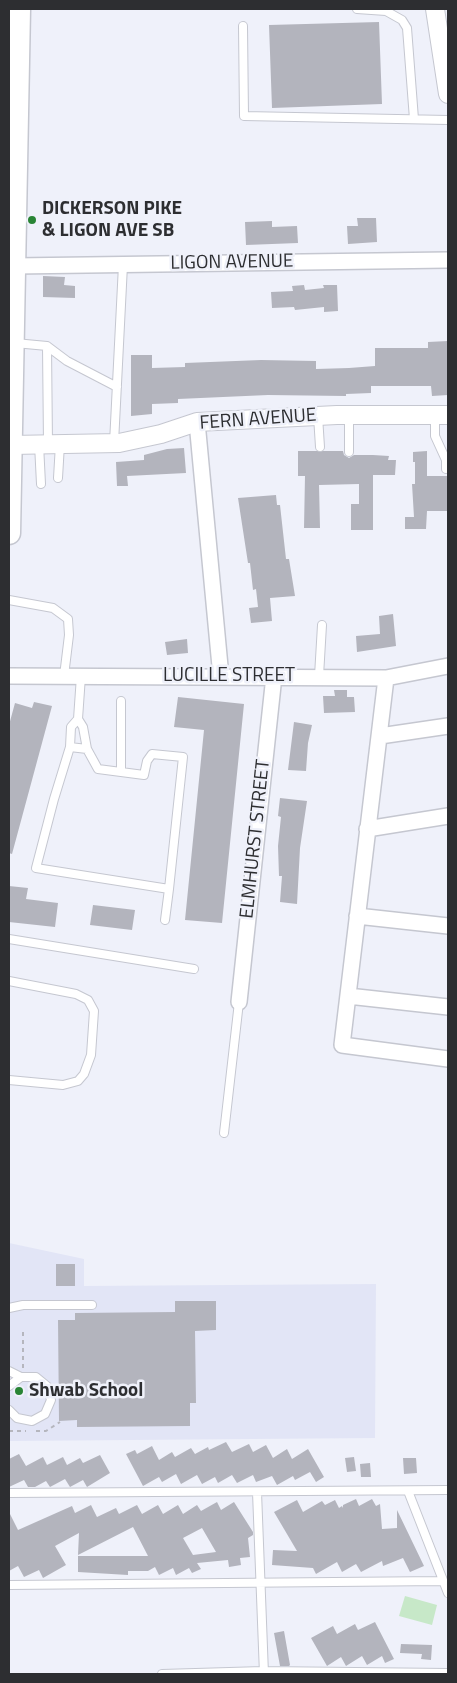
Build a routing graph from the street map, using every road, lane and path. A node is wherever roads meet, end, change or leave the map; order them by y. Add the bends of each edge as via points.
1 (19, 9) edge
2 (357, 9) edge
3 (435, 9) edge
4 (243, 26) dead end
5 (448, 94) edge
6 (414, 119) junction
7 (448, 120) edge
8 (448, 260) edge
9 (123, 264) junction
10 (15, 266) junction
11 (13, 343) junction
12 (47, 346) junction
13 (117, 387) junction
14 (350, 415) junction
15 (442, 415) edge
16 (318, 416) junction
17 (198, 422) junction
18 (114, 443) junction
19 (49, 444) junction
20 (11, 445) junction
21 (320, 447) dead end
22 (349, 452) dead end
23 (446, 469) dead end
24 (58, 478) dead end
25 (42, 484) dead end
26 (9, 503) edge
27 (9, 533) edge
28 (9, 600) edge
29 (322, 625) dead end
30 (448, 666) edge
31 (9, 676) edge
32 (64, 676) junction
33 (81, 676) junction
34 (221, 676) junction
35 (274, 676) junction
36 (320, 676) junction
37 (386, 678) junction
38 (121, 701) dead end
39 (78, 719) junction
40 (448, 726) edge
41 (380, 736) junction
42 (70, 747) junction
43 (87, 748) junction
44 (121, 772) junction
45 (448, 816) edge
46 (367, 829) junction
47 (169, 889) junction
48 (357, 916) junction
49 (165, 920) dead end
50 (448, 926) edge
51 (9, 939) edge
52 (194, 969) dead end
53 (9, 981) edge
54 (348, 996) junction
55 (239, 1002) joint
56 (448, 1007) edge
57 (448, 1059) edge
58 (9, 1080) edge
59 (224, 1133) dead end
60 (92, 1305) dead end
61 (9, 1308) edge
62 (23, 1328) dead end
63 (12, 1370) edge
64 (21, 1377) junction
65 (9, 1386) edge
66 (9, 1410) edge
67 (448, 1490) edge
68 (408, 1491) junction
69 (257, 1492) junction
70 (9, 1493) edge
71 (443, 1581) junction
72 (260, 1584) junction
73 (9, 1585) edge
74 (448, 1593) edge
75 (263, 1673) edge
76 (448, 1673) edge
77 (162, 1674) edge

1 - 10 main road
2 - 6 lane via 386,11 402,20 407,28
3 - 5 street
4 - 6 lane via 244,116
6 - 7 lane
8 - 9 street, LIGON AVENUE
9 - 10 street, LIGON AVENUE
9 - 13 lane
10 - 11 main road
11 - 12 lane
11 - 20 main road
12 - 13 lane via 67,361
12 - 19 lane
13 - 18 lane
14 - 15 street, FERN AVENUE
14 - 16 street, FERN AVENUE
14 - 22 lane
15 - 23 lane via 435,436 446,460
16 - 17 street, FERN AVENUE
16 - 21 lane
17 - 18 street, FERN AVENUE via 162,434
17 - 34 street
18 - 19 street, FERN AVENUE
19 - 20 street, FERN AVENUE
19 - 24 lane
19 - 25 lane
20 - 26 main road
26 - 27 main road
28 - 32 lane via 53,608 68,619
29 - 36 lane
30 - 37 street, LUCILLE STREET
31 - 32 street, LUCILLE STREET
32 - 33 street, LUCILLE STREET
33 - 34 street, LUCILLE STREET
33 - 39 lane
34 - 35 street, LUCILLE STREET
35 - 36 street, LUCILLE STREET
35 - 55 street, ELMHURST STREET
36 - 37 street, LUCILLE STREET
37 - 41 street
38 - 44 lane
39 - 42 lane via 71,727
39 - 43 lane
40 - 41 street
41 - 46 street
42 - 43 lane
42 - 47 lane via 36,868
43 - 44 lane via 98,769
44 - 47 lane via 144,776 152,754 183,757
45 - 46 street
46 - 48 street
47 - 49 lane
48 - 50 street
48 - 54 street
51 - 52 lane
53 - 58 lane via 76,994 88,1000 94,1011 91,1055 78,1081 63,1085
54 - 56 street
54 - 57 street via 342,1045
55 - 59 lane
60 - 61 lane
62 - 63 path via 23,1369
63 - 64 lane
64 - 65 lane
64 - 66 lane via 36,1376 47,1386 51,1400 49,1407 45,1414 32,1421 17,1418
67 - 68 lane
68 - 69 lane
68 - 71 lane
69 - 70 lane
69 - 72 lane
71 - 72 lane
71 - 74 lane
72 - 73 lane
72 - 75 lane
75 - 76 lane
75 - 77 lane

